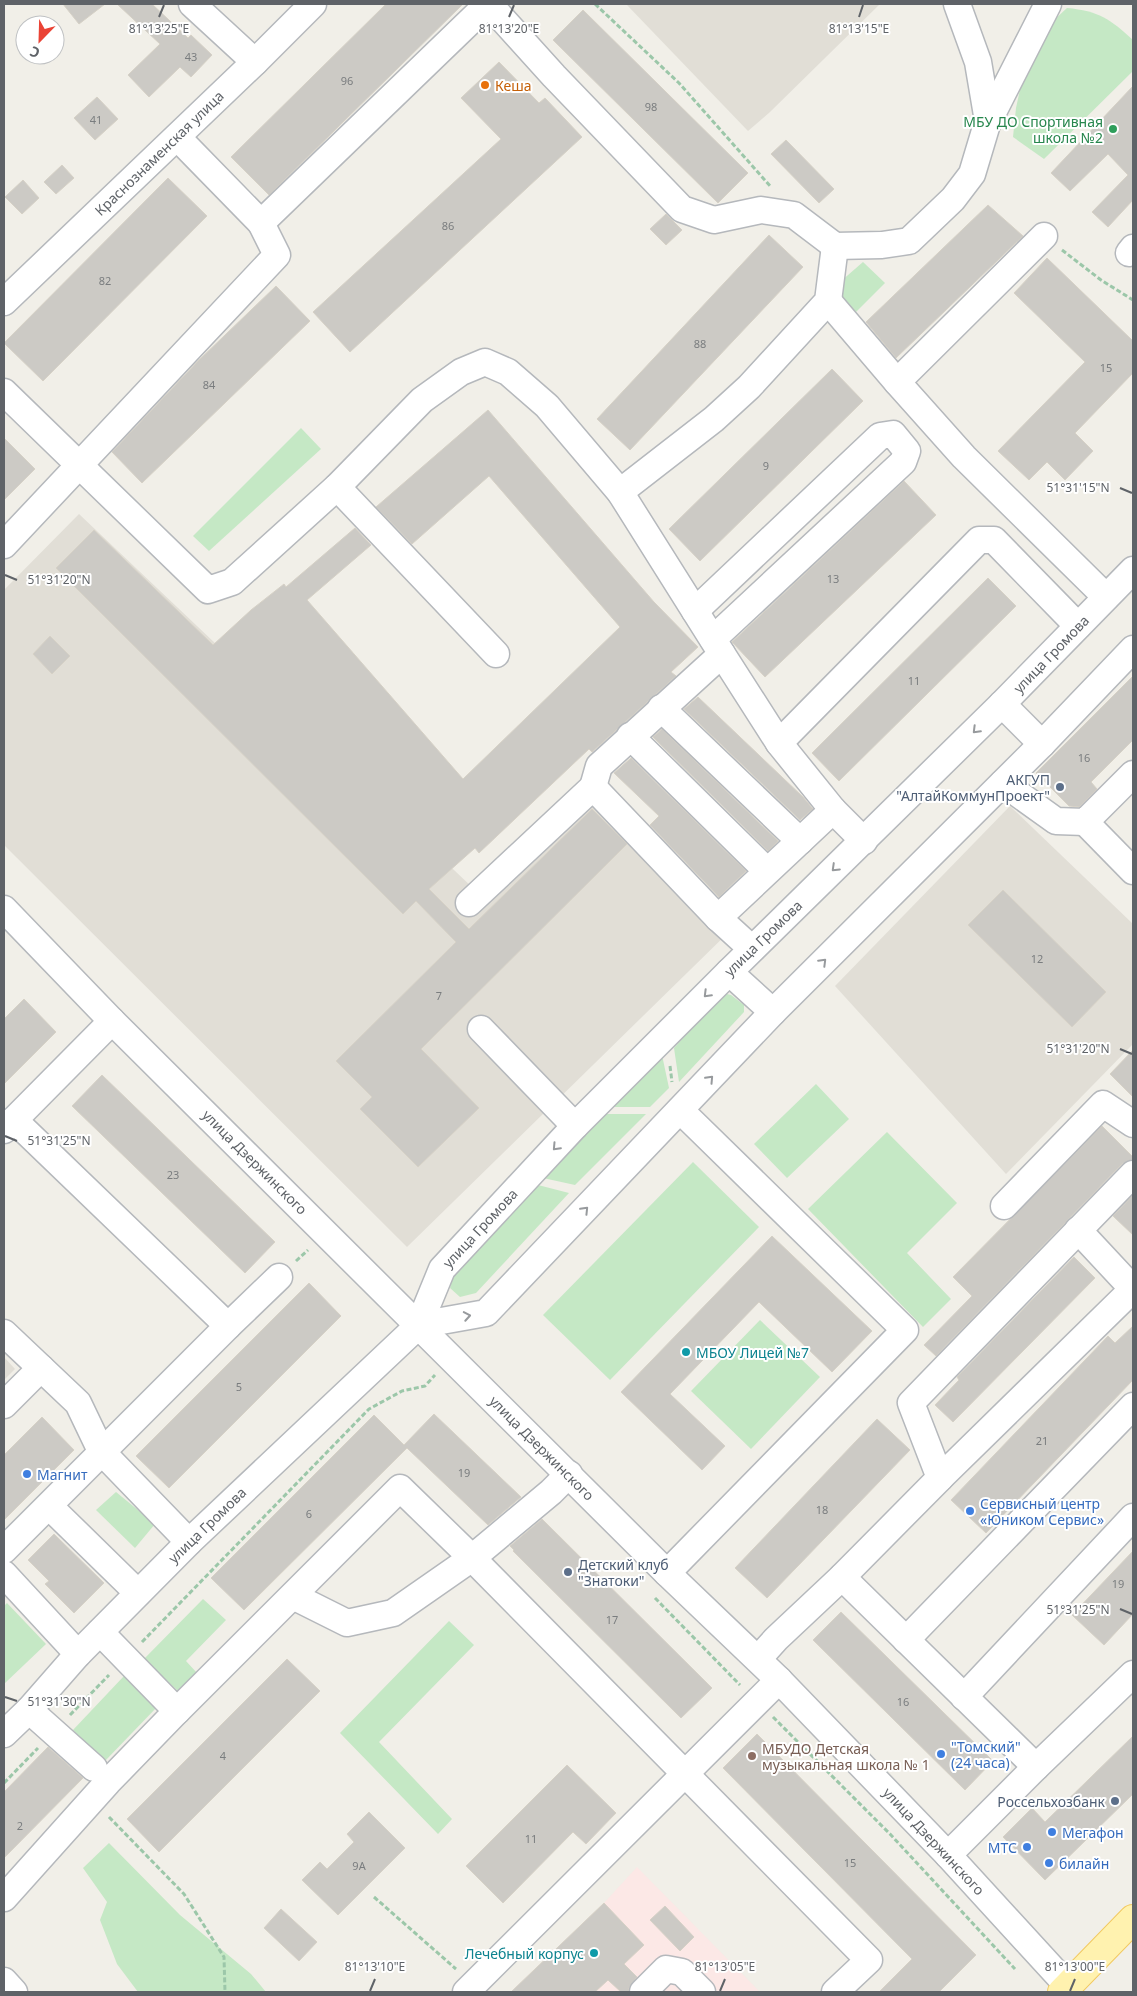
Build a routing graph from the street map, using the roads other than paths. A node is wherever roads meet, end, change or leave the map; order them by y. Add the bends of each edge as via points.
1 (192, 4) edge
2 (313, 4) edge
3 (488, 4) edge
4 (957, 4) edge
5 (1048, 4) edge
6 (255, 62) junction
7 (988, 121) junction
8 (176, 137) junction
9 (261, 223) junction
10 (1044, 236) road end
11 (835, 246) junction
12 (828, 301) junction
13 (4, 302) edge
14 (898, 382) junction
15 (4, 392) edge
16 (80, 466) junction
17 (337, 487) junction
18 (620, 492) junction
19 (4, 545) edge
20 (1133, 570) edge
21 (1106, 597) junction
22 (695, 611) junction
23 (1078, 626) junction
24 (717, 646) junction
25 (1133, 649) edge
26 (496, 654) dead end
27 (1002, 704) junction
28 (661, 708) junction
29 (630, 736) junction
30 (779, 743) junction
31 (1042, 744) junction
32 (1133, 774) edge
33 (1003, 783) junction
34 (593, 787) junction
35 (834, 810) junction
36 (1085, 822) junction
37 (800, 841) junction
38 (864, 841) junction
39 (767, 871) junction
40 (1133, 871) edge
41 (469, 903) dead end
42 (4, 910) edge
43 (718, 918) junction
44 (752, 949) junction
45 (729, 972) junction
46 (773, 1012) junction
47 (112, 1021) junction
48 (481, 1029) dead end
49 (679, 1112) junction
50 (1133, 1124) edge
51 (9, 1125) edge
52 (575, 1126) junction
53 (1133, 1174) edge
54 (1004, 1206) dead end
55 (1078, 1230) junction
56 (279, 1277) dead end
57 (1133, 1289) edge
58 (419, 1325) junction
59 (228, 1326) junction
60 (4, 1333) edge
61 (41, 1368) junction
62 (4, 1405) edge
63 (1133, 1406) edge
64 (103, 1453) junction
65 (569, 1474) junction
66 (940, 1478) junction
67 (49, 1506) junction
68 (1133, 1517) edge
69 (189, 1542) junction
70 (4, 1550) edge
71 (472, 1558) junction
72 (667, 1573) junction
73 (4, 1574) edge
74 (842, 1578) junction
75 (138, 1593) junction
76 (293, 1596) junction
77 (100, 1632) junction
78 (906, 1640) junction
79 (78, 1654) junction
80 (758, 1659) junction
81 (1133, 1674) edge
82 (779, 1680) junction
83 (964, 1697) junction
84 (29, 1710) junction
85 (177, 1711) junction
86 (4, 1733) edge
87 (1036, 1767) junction
88 (94, 1768) dead end
89 (686, 1774) junction
90 (948, 1855) junction
91 (4, 1898) edge
92 (1133, 1919) edge
93 (4, 1981) edge
94 (470, 1988) edge
95 (1068, 1990) edge
96 (14, 1992) edge
97 (643, 1992) edge
98 (702, 1992) edge
99 (835, 1992) edge

1 - 6 street
2 - 6 street, Краснознаменская улица
3 - 9 street
3 - 11 street via 682,209 714,220 761,210 794,215
4 - 7 street via 978,62
5 - 7 street
6 - 8 street, Краснознаменская улица
7 - 11 street via 972,174 953,199 909,241 882,246
8 - 9 street
8 - 13 street, Краснознаменская улица
9 - 16 street via 277,255
10 - 14 street
11 - 12 street
12 - 14 street
12 - 18 street via 749,387
14 - 21 street via 964,457
15 - 16 street
16 - 17 street via 208,590 232,582
16 - 19 street
17 - 18 street via 422,400 460,372 485,362 508,372 547,406
17 - 26 street
18 - 22 street
20 - 21 street, улица Громова
21 - 23 street, улица Громова
22 - 24 street
22 - 24 street via 880,436 894,434 907,451 903,462
23 - 27 street, улица Громова
23 - 30 street via 994,540 979,540
24 - 28 street
24 - 30 street
25 - 31 street
27 - 31 street
27 -> 38 street, улица Громова
28 - 29 street
28 - 37 street
29 - 34 street via 599,766
29 - 39 street
30 - 35 street
31 - 33 street
32 - 36 street
33 - 36 street via 1056,822
46 -> 33 street
34 - 41 street
34 - 43 street
35 - 37 street
35 - 38 street
36 - 40 street
37 - 39 street
38 -> 44 street, улица Громова
39 - 43 street
42 - 47 street, улица Дзержинского
43 - 44 street
44 - 45 street, улица Громова
45 - 46 street
45 -> 52 street, улица Громова
49 -> 46 street
47 - 51 street
47 - 58 street, улица Дзержинского
48 - 52 street
58 -> 49 street via 486,1313
49 - 72 street via 905,1330
50 - 54 street via 1103,1104
51 - 59 street
52 -> 58 street, улица Громова via 442,1269
53 - 55 street
55 - 57 street
55 - 66 street via 912,1403
56 - 59 street
57 - 66 street
58 - 65 street, улица Дзержинского
58 - 69 street, улица Громова
59 - 64 street
60 - 61 street
61 - 62 street
61 - 64 street via 78,1403
63 - 78 street
64 - 67 street
64 - 69 street
65 - 71 street
65 - 72 street, улица Дзержинского
66 - 74 street
67 - 70 street
67 - 75 street
68 - 83 street
69 - 75 street, улица Громова
71 - 76 street via 393,1613 347,1623
71 - 76 street via 400,1488
71 - 89 street
72 - 80 street, улица Дзержинского
73 - 79 street
74 - 78 street
74 - 80 street
75 - 77 street, улица Громова
76 - 85 street
77 - 79 street, улица Громова
77 - 85 street
78 - 83 street
79 - 84 street, улица Громова
80 - 82 street, улица Дзержинского
81 - 87 street
82 - 89 street
82 - 90 street, улица Дзержинского
83 - 87 street
84 - 86 street, улица Громова
84 - 88 street
85 - 91 street
87 - 90 street
89 - 94 street
89 - 99 street via 869,1960
90 - 95 street, улица Дзержинского
92 - 95 main road
93 - 96 street
97 - 98 street via 666,1969 682,1972

